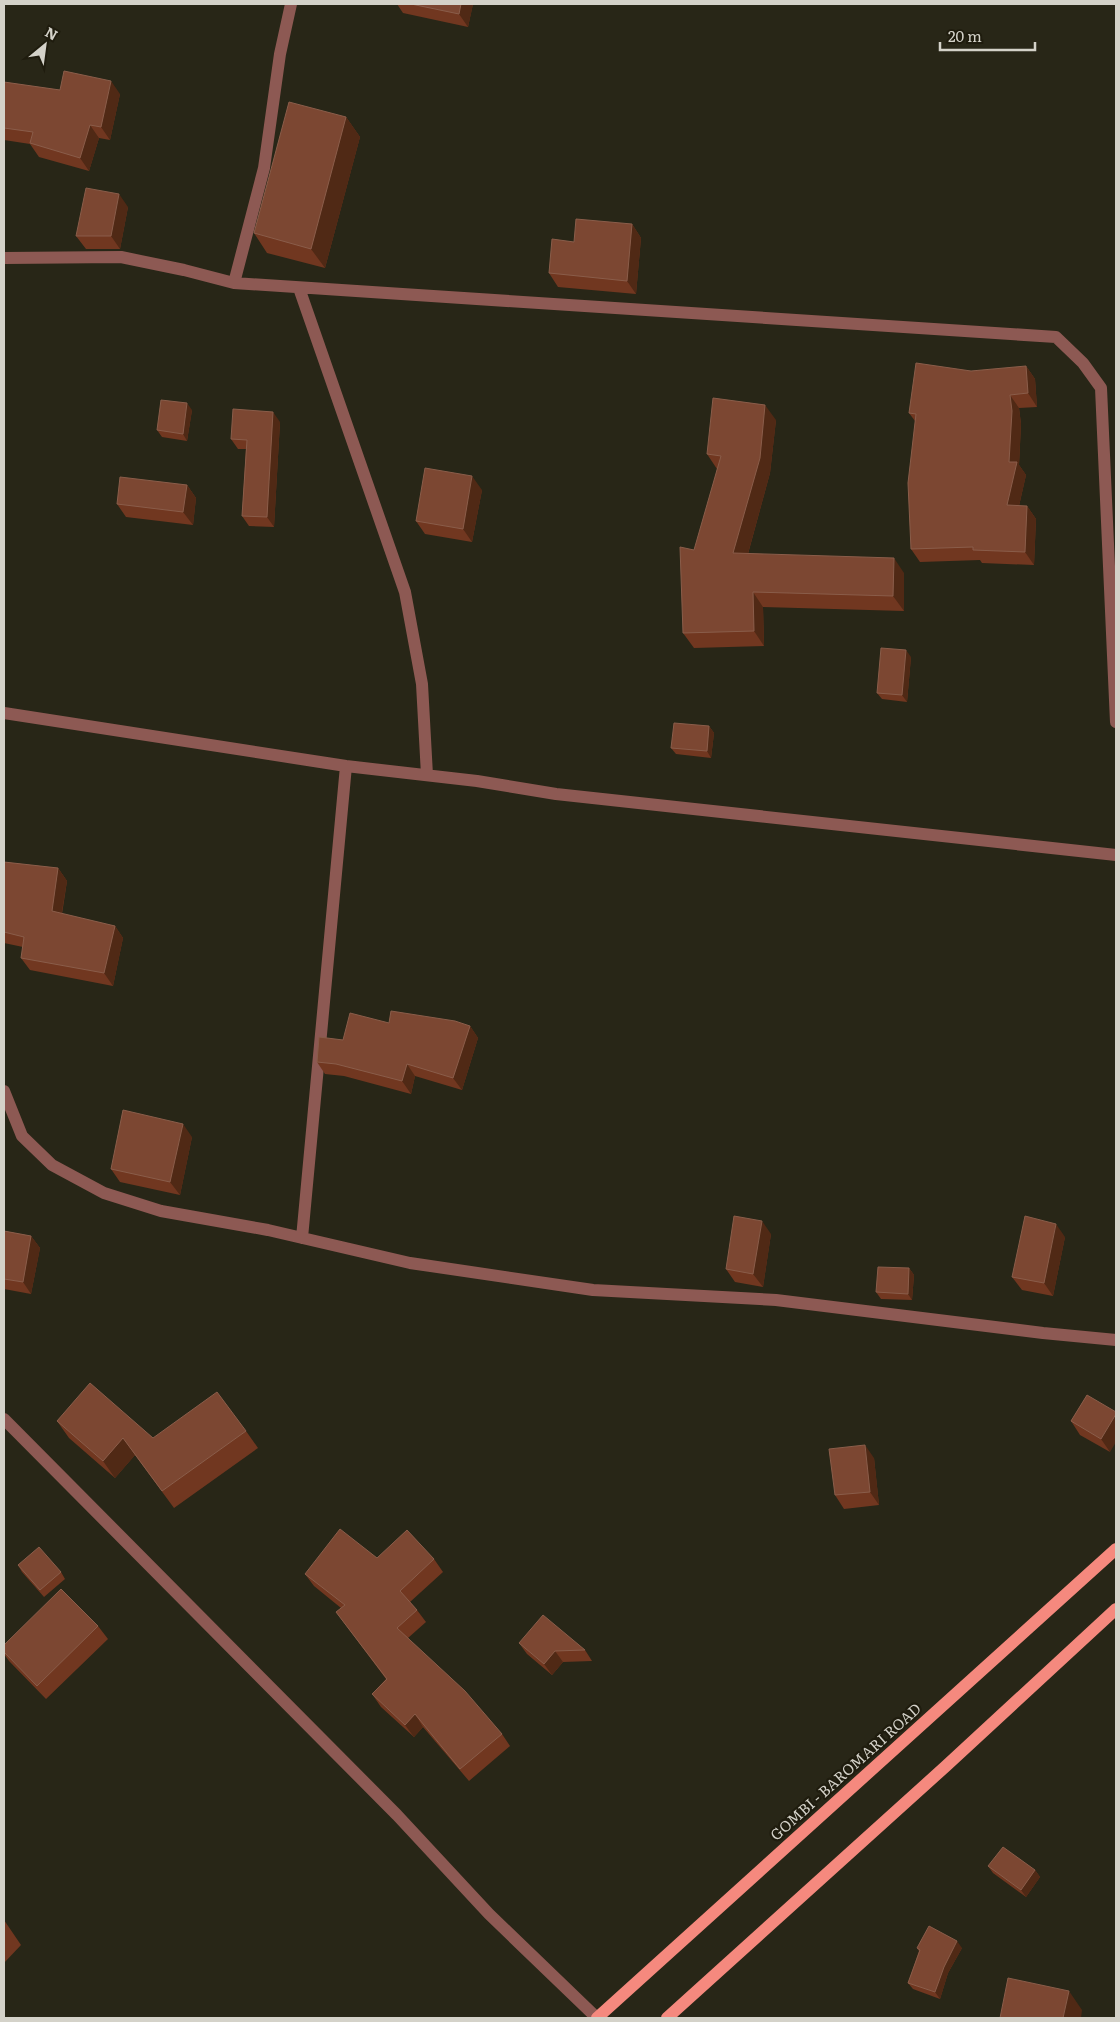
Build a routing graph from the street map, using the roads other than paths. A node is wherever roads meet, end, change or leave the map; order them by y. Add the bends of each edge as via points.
1 (291, 4) edge
2 (4, 258) edge
3 (234, 283) junction
4 (299, 288) junction
5 (4, 713) edge
6 (1116, 722) edge
7 (346, 766) junction
8 (427, 775) junction
9 (1116, 855) edge
10 (4, 1091) edge
11 (302, 1238) junction
12 (1116, 1340) edge
13 (4, 1419) edge
14 (1116, 1549) edge
15 (1116, 1609) edge
16 (597, 2018) edge
17 (667, 2018) edge

1 - 3 street via 280,54 264,168
2 - 3 street via 121,257
3 - 4 street
4 - 6 street via 1056,336 1083,363 1101,388
4 - 8 street via 405,592 422,684
5 - 7 street
7 - 8 street
7 - 11 street
8 - 9 street via 565,795
10 - 11 street via 22,1136 52,1165 104,1193 161,1211
11 - 12 street via 410,1263 593,1290 776,1300
13 - 16 street via 397,1815 489,1914
14 - 16 main road, GOMBI - BAROMARI ROAD
15 - 17 main road

